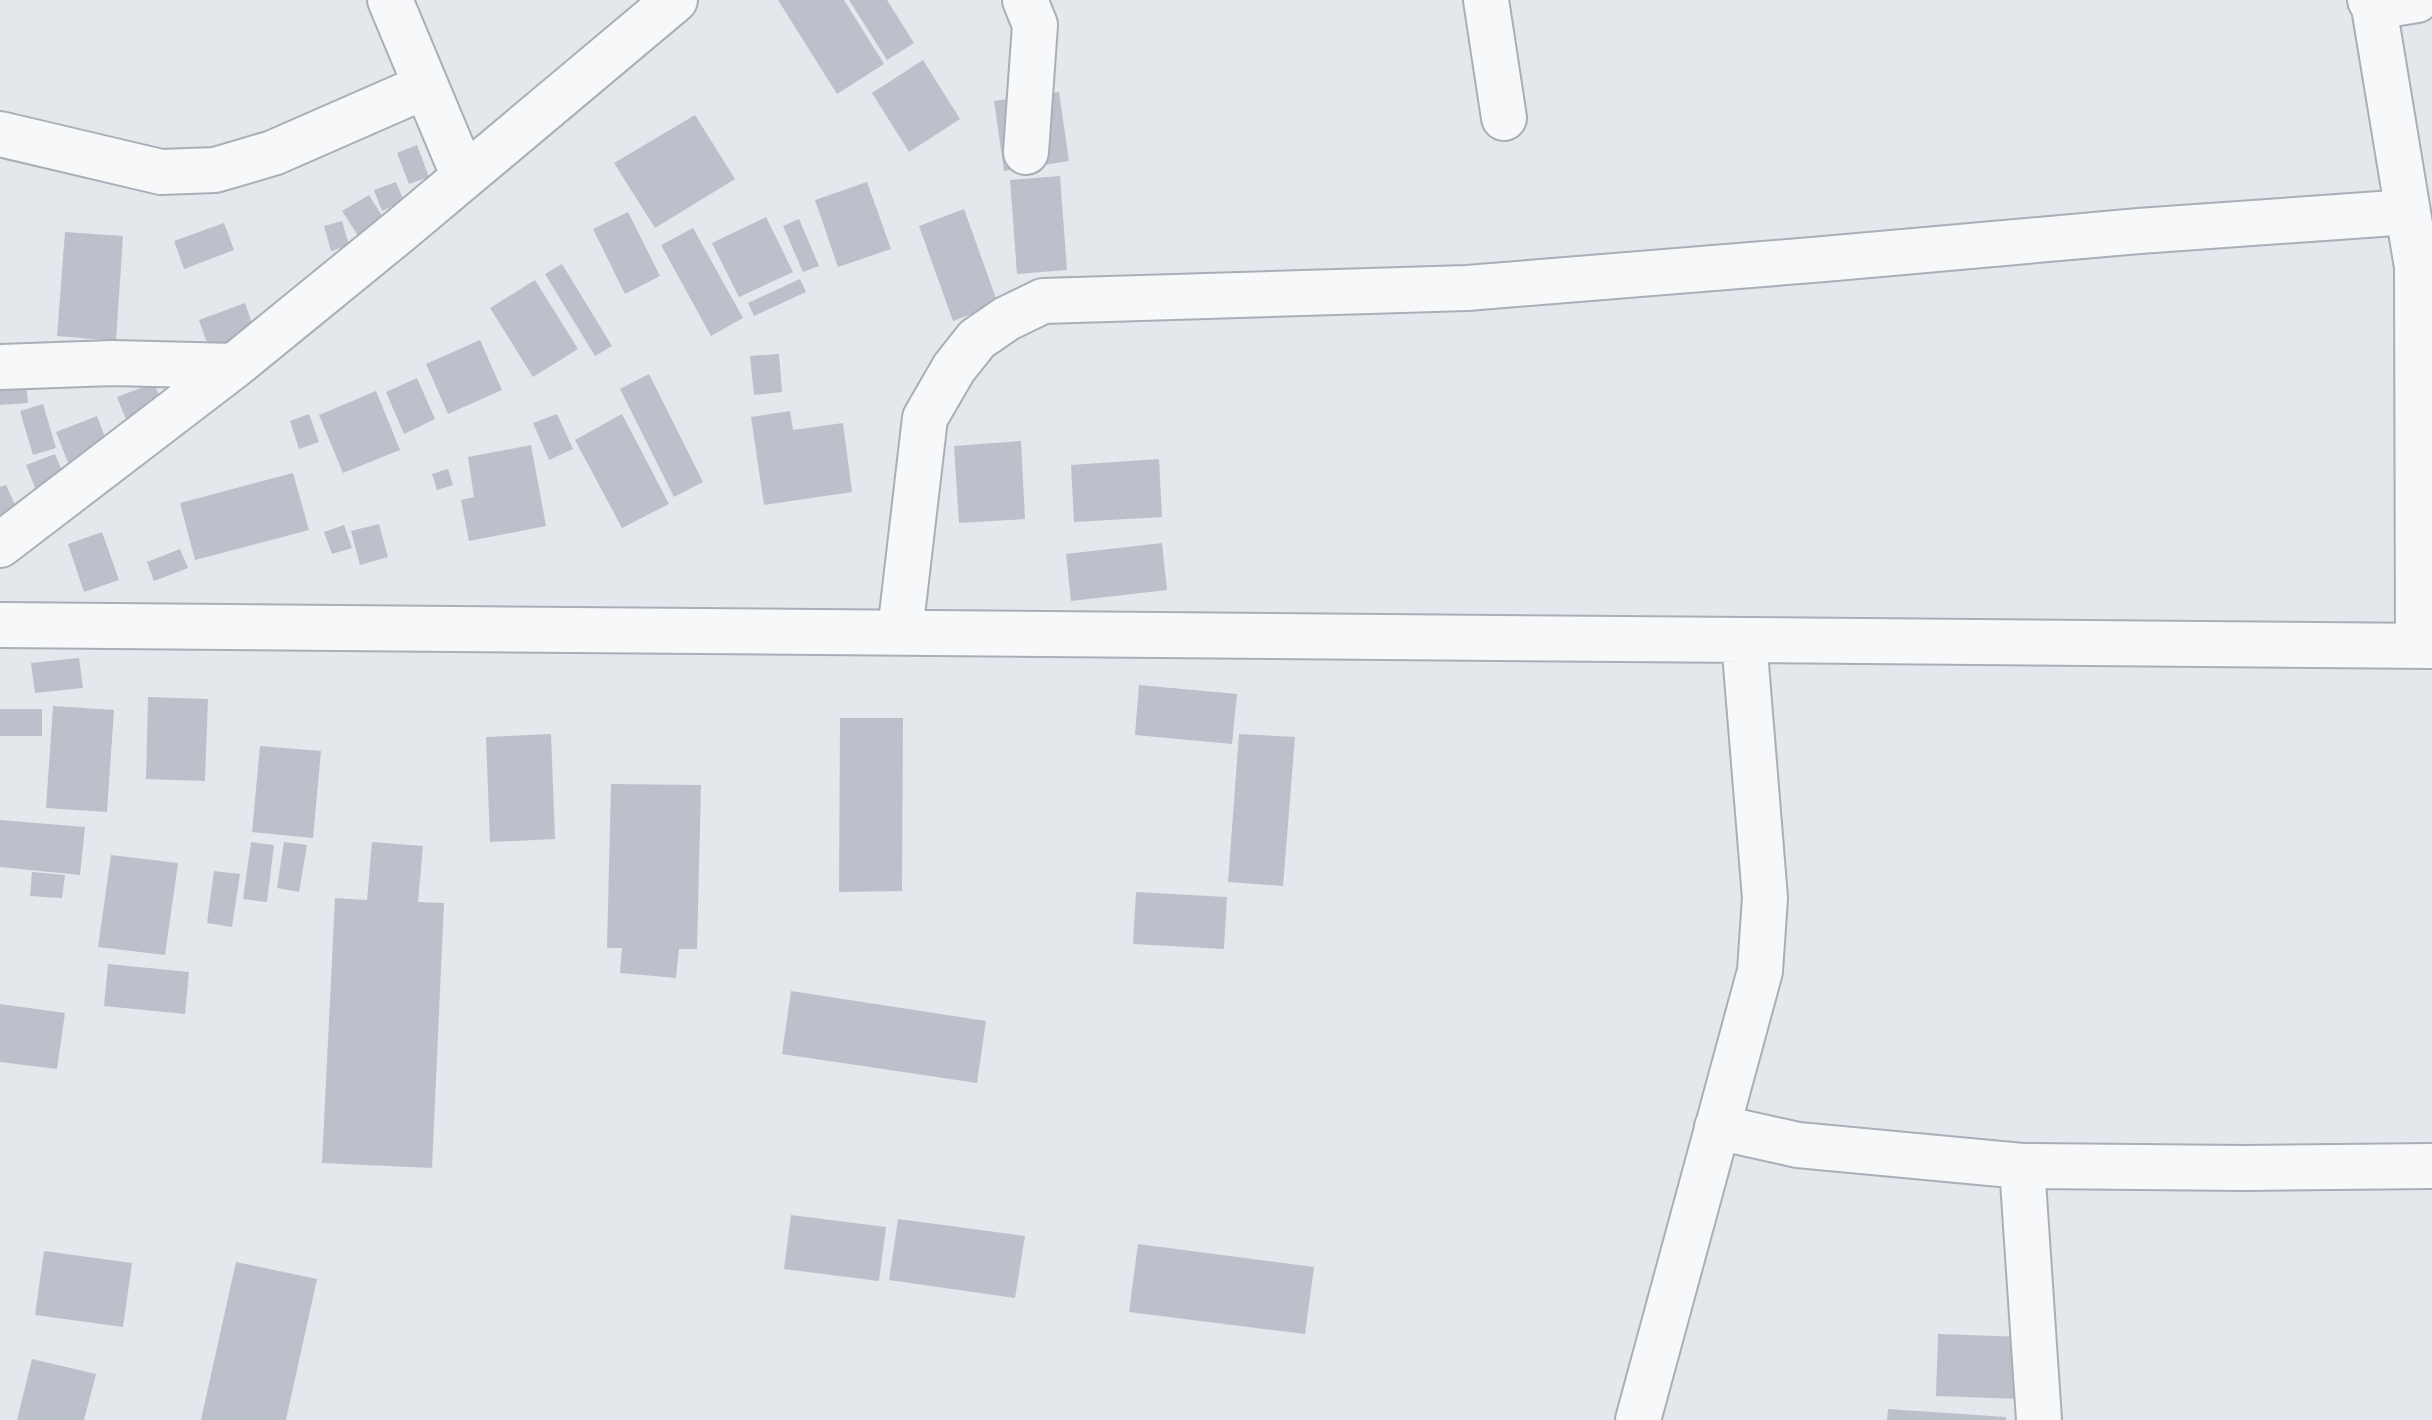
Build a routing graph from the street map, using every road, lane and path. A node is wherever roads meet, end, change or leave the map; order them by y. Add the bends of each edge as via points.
1 (390, 0) edge
2 (675, 0) edge
3 (1025, 0) edge
4 (1486, 0) edge
5 (2417, 0) edge
6 (2372, 3) edge
7 (426, 86) junction
8 (1504, 118) dead end
9 (0, 134) edge
10 (1026, 152) dead end
11 (464, 177) junction
12 (2408, 212) junction
13 (2424, 268) edge
14 (234, 366) junction
15 (0, 367) edge
16 (0, 545) edge
17 (0, 625) edge
18 (900, 632) junction
19 (1744, 640) junction
20 (2425, 646) edge
21 (1717, 1127) junction
22 (2022, 1166) junction
23 (2432, 1166) edge
24 (1638, 1420) edge
25 (2039, 1420) edge

1 - 7 street
2 - 11 street
3 - 10 street via 1035,25
4 - 8 street
5 - 6 street
6 - 12 street
7 - 9 street via 273,153 215,170 161,172
7 - 11 street
11 - 14 street
12 - 13 street
12 - 18 street via 1467,288 1043,301 977,339 925,418
13 - 20 street
14 - 15 street
14 - 16 street
17 - 18 street
18 - 19 street
19 - 20 street
19 - 21 street via 1765,898 1760,971
21 - 22 street via 1798,1145
21 - 24 street
22 - 23 street
22 - 25 street

